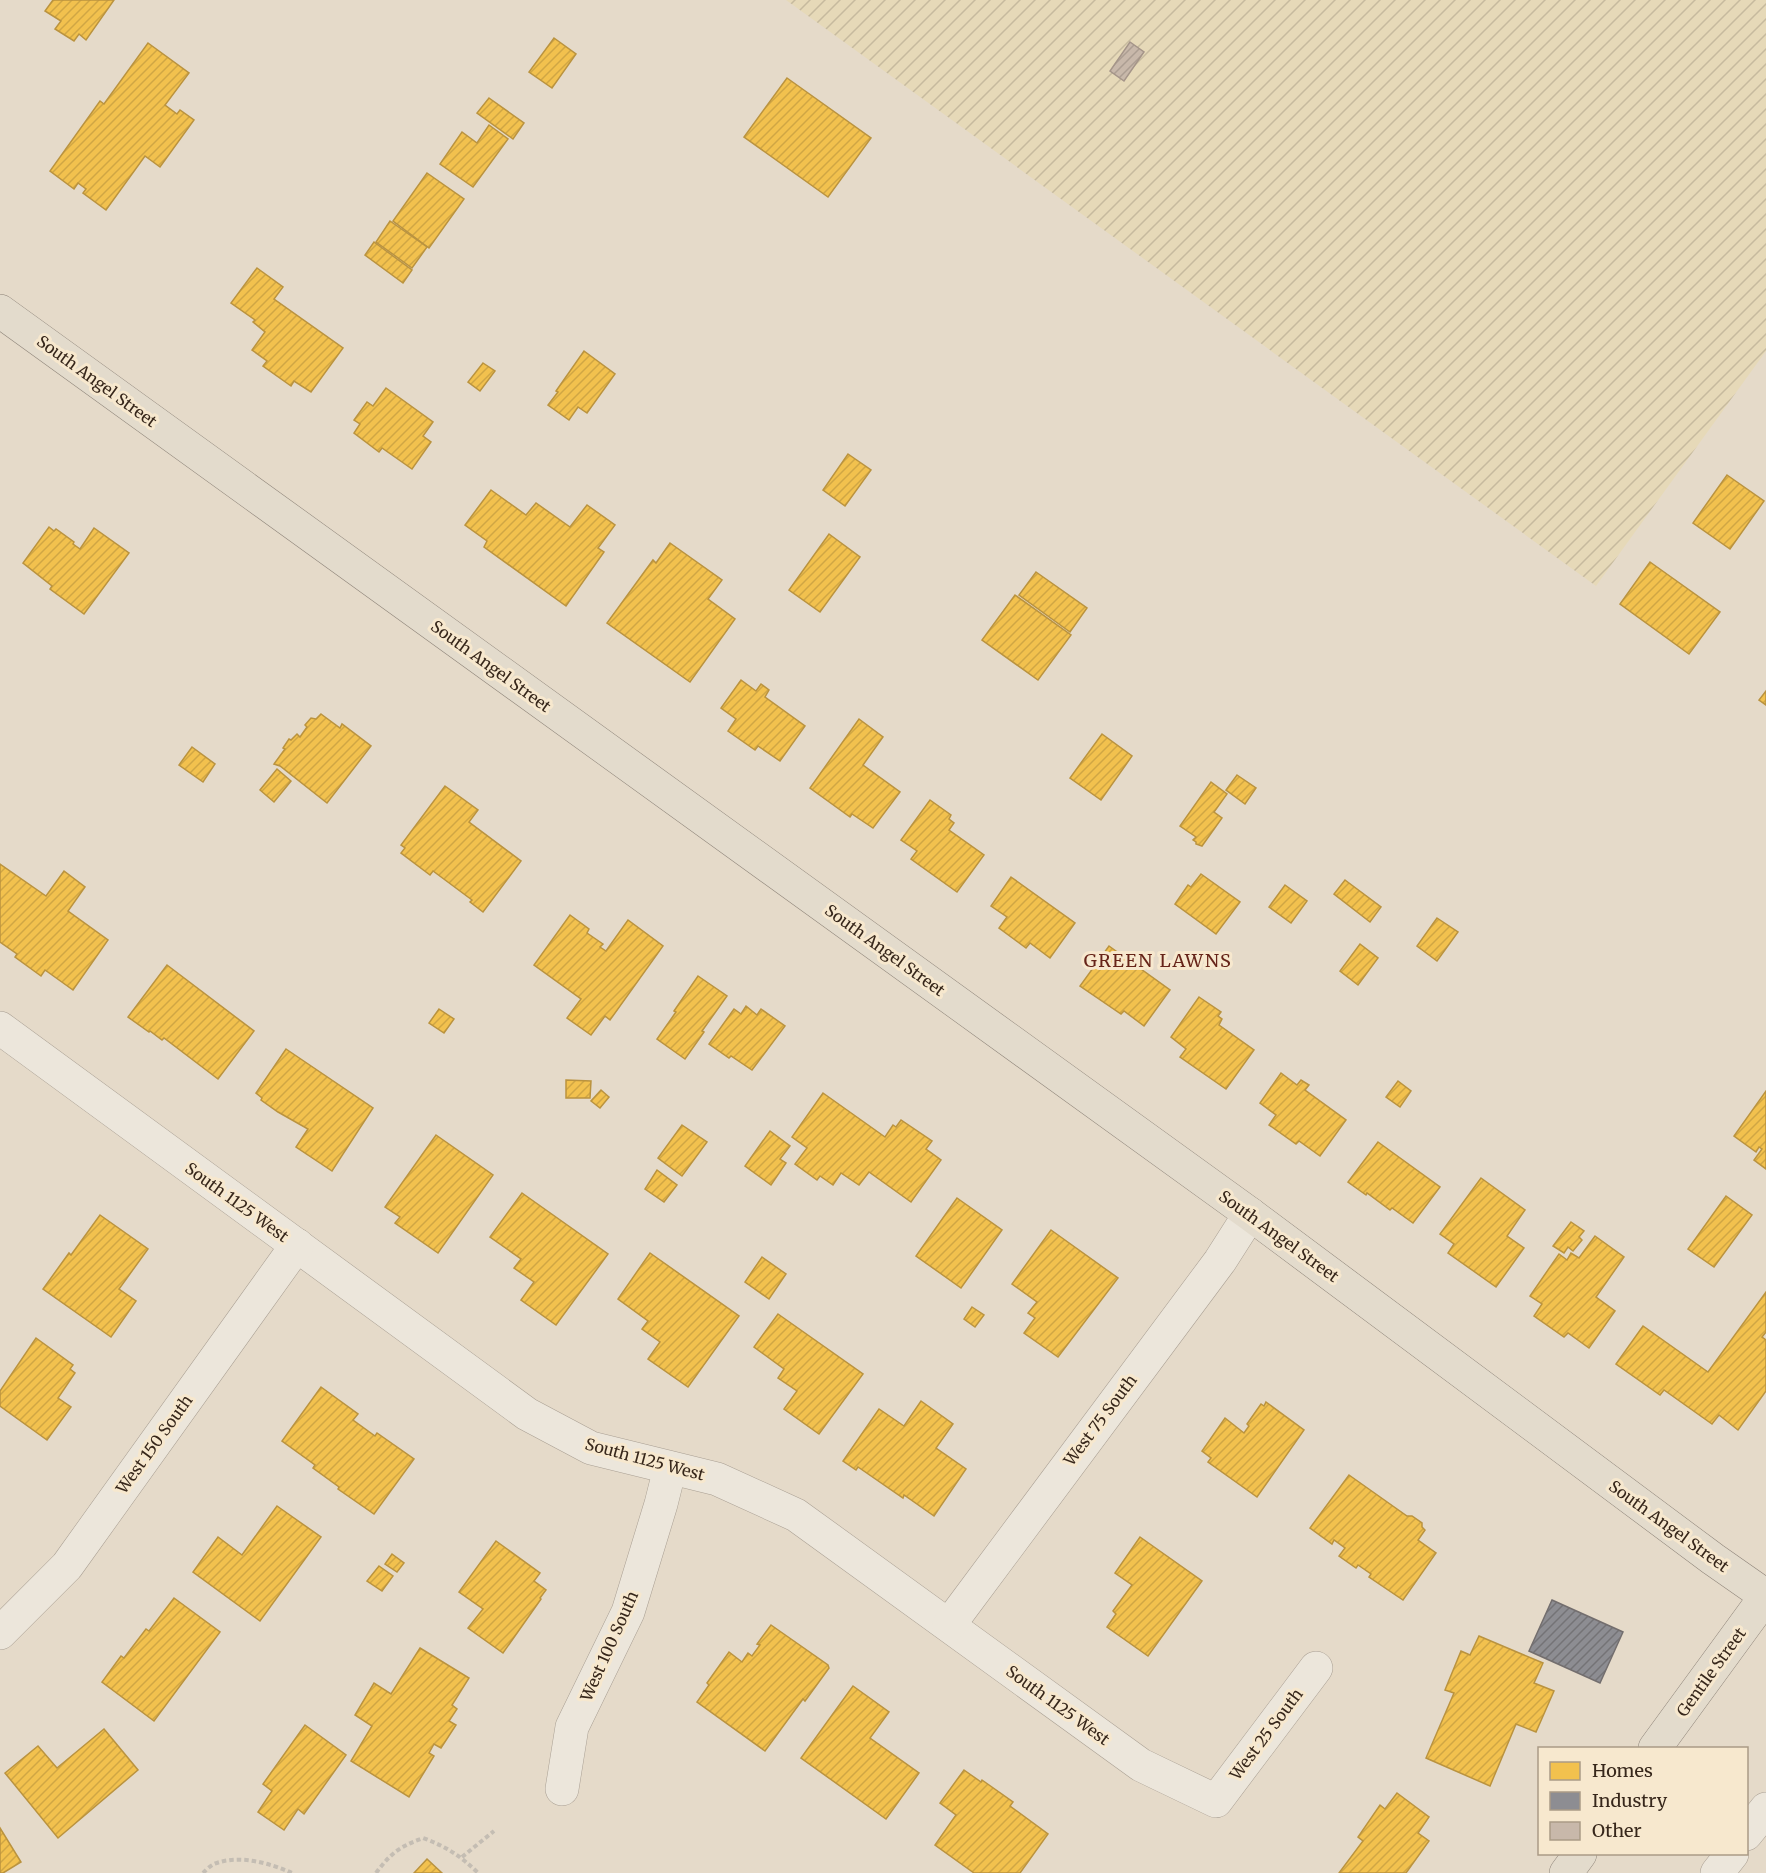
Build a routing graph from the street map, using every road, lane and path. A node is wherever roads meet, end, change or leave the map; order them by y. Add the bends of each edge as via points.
1 (0, 311) edge
2 (0, 1029) edge
3 (1250, 1214) junction
4 (297, 1245) junction
5 (670, 1468) junction
6 (1766, 1596) edge
7 (948, 1625) junction
8 (0, 1633) edge
9 (1316, 1668) dead end
10 (1656, 1747) edge
11 (562, 1789) dead end
12 (1216, 1801) joint
13 (1766, 1809) edge
14 (494, 1831) dead end
15 (1748, 1832) edge
16 (1579, 1855) edge
17 (1731, 1855) edge
18 (462, 1857) junction
19 (203, 1873) edge
20 (292, 1873) edge
21 (376, 1873) edge
22 (478, 1873) edge
23 (1566, 1873) edge
24 (1717, 1873) edge

1 - 3 main road, South Angel Street
2 - 4 street, South 1125 West
3 - 6 main road, South Angel Street
3 - 7 street, West 75 South via 1220,1261
4 - 5 street, South 1125 West via 527,1414 591,1448
4 - 8 street, West 150 South via 67,1566
5 - 7 street, South 1125 West via 717,1479 796,1515
5 - 11 street, West 100 South via 627,1612 572,1727
6 - 10 main road, Gentile Street
7 - 12 street, South 1125 West via 1141,1765
9 - 12 street, West 25 South
13 - 15 street
14 - 18 path
16 - 23 main road
17 - 24 street
18 - 21 path via 423,1838 402,1845
18 - 22 path
19 - 20 path via 212,1864 236,1860 269,1863

